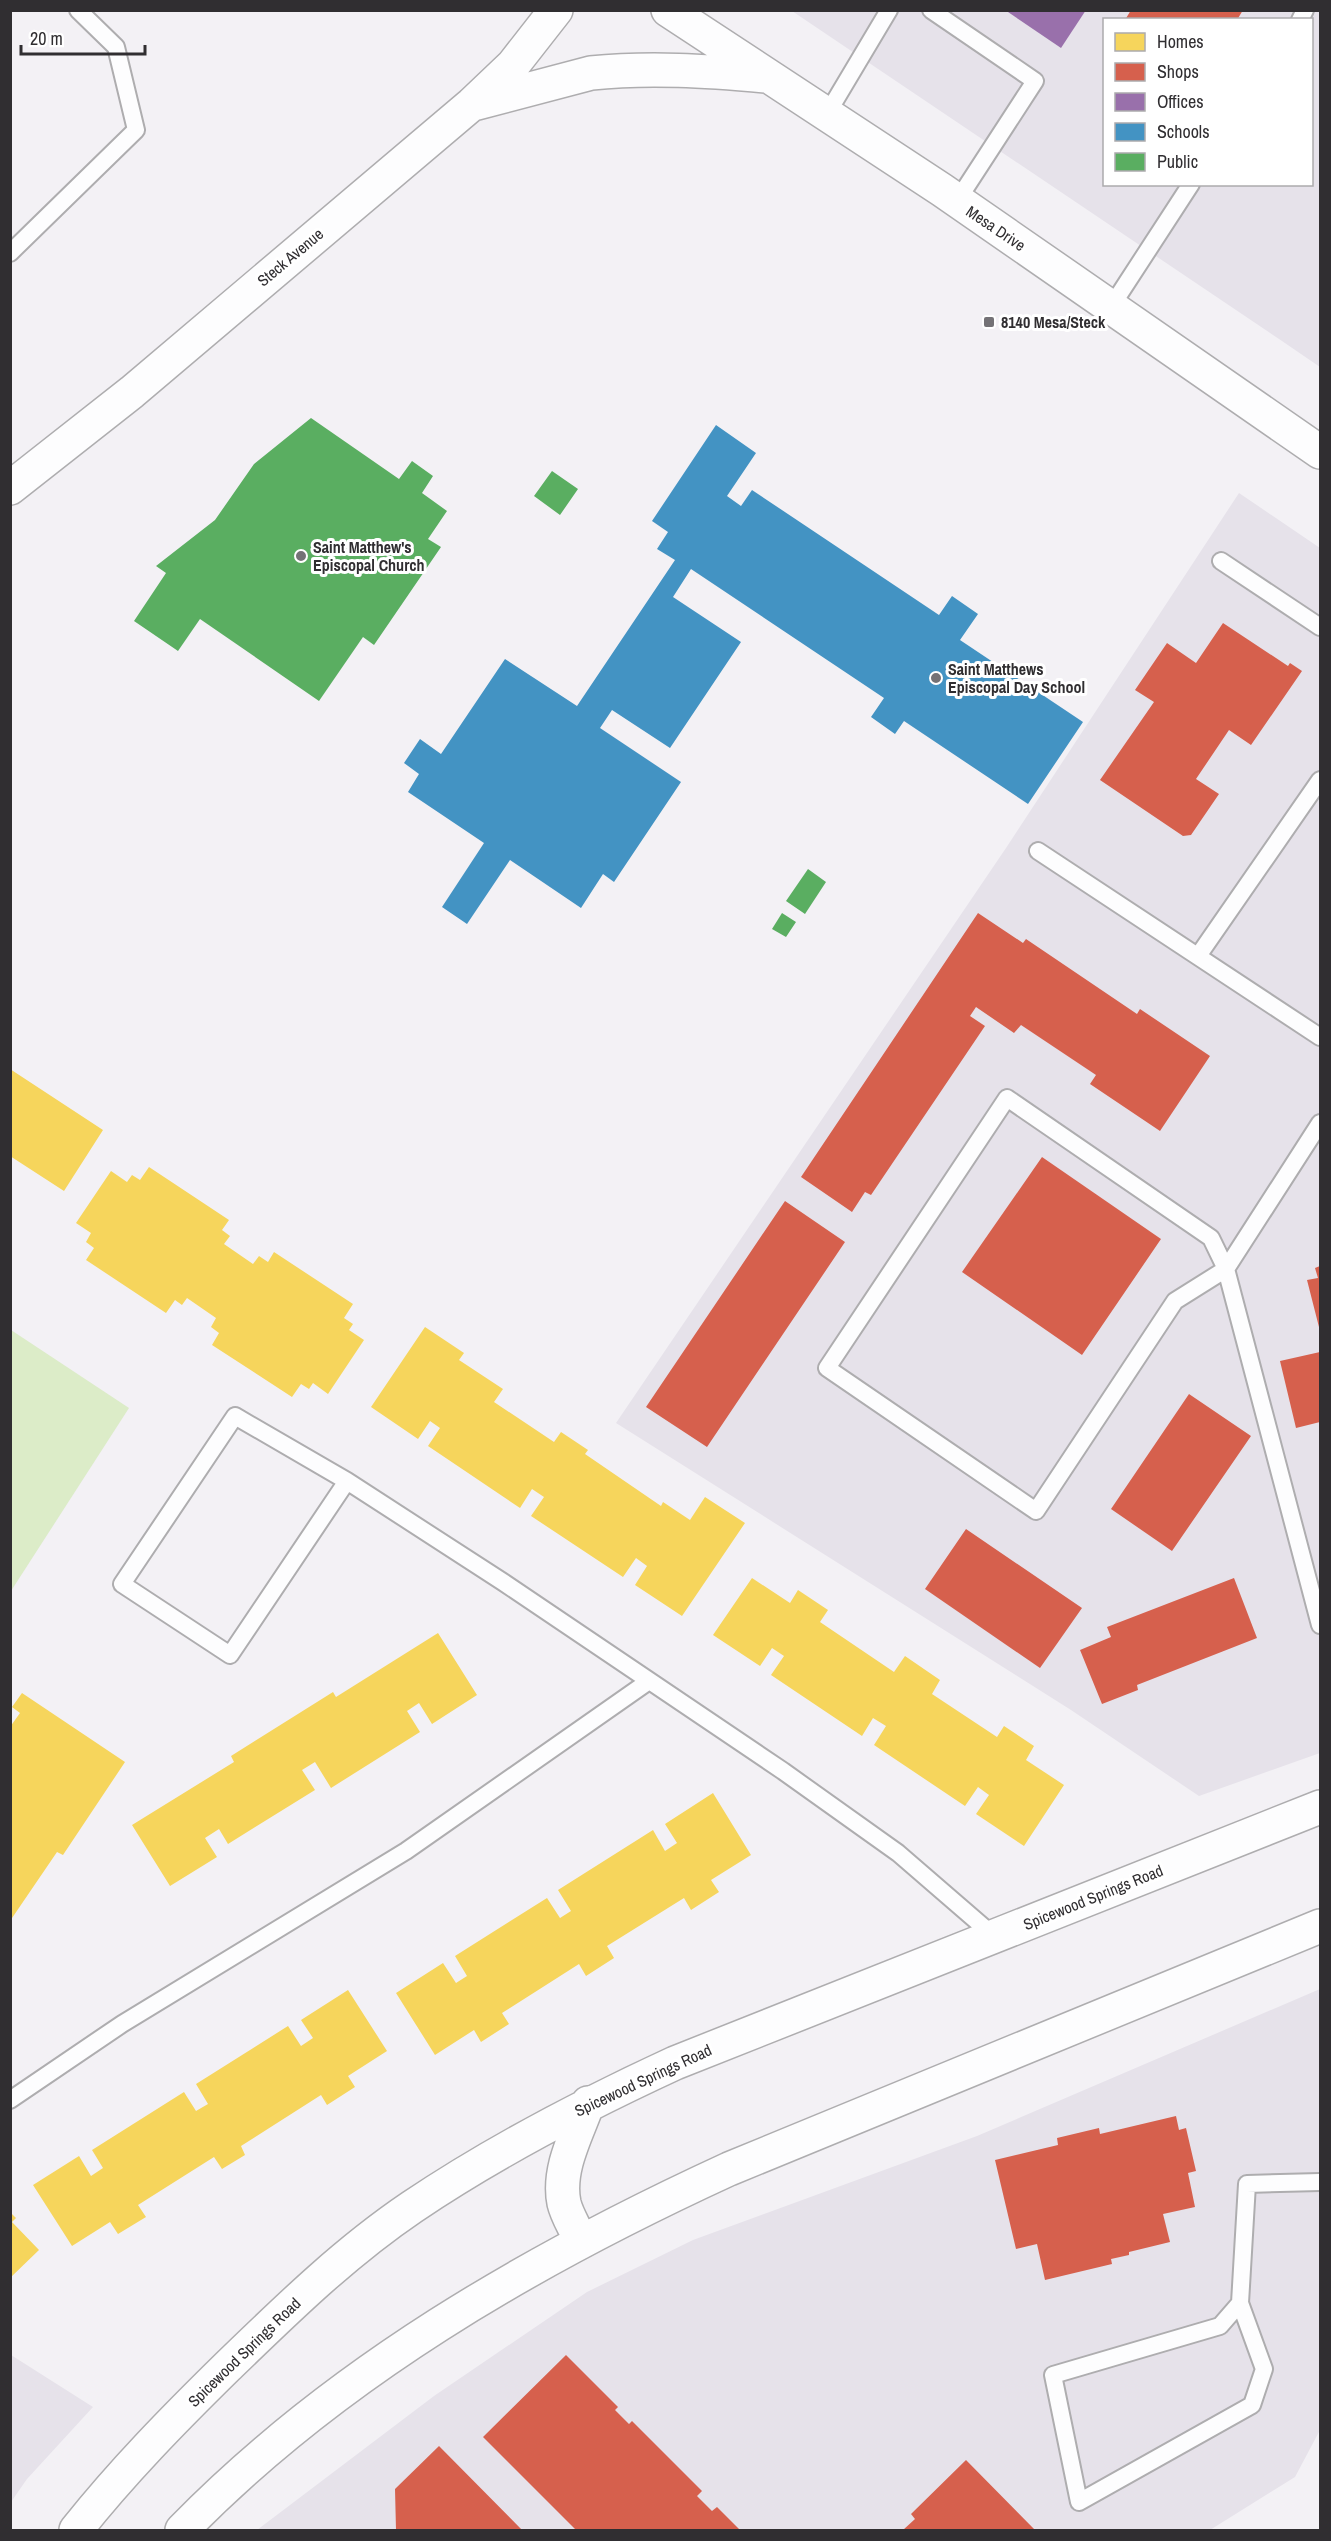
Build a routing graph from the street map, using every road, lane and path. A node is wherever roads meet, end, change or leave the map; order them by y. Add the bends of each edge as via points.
1 (78, 10) edge
2 (556, 10) edge
3 (668, 10) edge
4 (889, 10) edge
5 (931, 10) edge
6 (770, 76) junction
7 (472, 104) junction
8 (827, 114) junction
9 (1190, 186) edge
10 (957, 201) junction
11 (10, 253) edge
12 (1111, 307) junction
13 (1320, 452) edge
14 (10, 488) edge
15 (1221, 561) dead end
16 (1320, 627) edge
17 (1320, 780) edge
18 (1038, 851) dead end
19 (1198, 956) junction
20 (1320, 1037) edge
21 (1320, 1124) edge
22 (1227, 1269) junction
23 (347, 1481) junction
24 (1320, 1625) edge
25 (650, 1680) junction
26 (1320, 1807) edge
27 (1320, 1926) edge
28 (994, 1936) junction
29 (10, 2100) edge
30 (588, 2103) junction
31 (1320, 2182) edge
32 (581, 2242) junction
33 (1240, 2303) junction
34 (76, 2530) edge
35 (182, 2530) edge

1 - 11 lane via 116,47 136,130
2 - 7 main road, Steck Avenue via 513,65
3 - 6 main road, Mesa Drive
4 - 8 lane
5 - 10 lane via 1035,81
6 - 7 main road via 676,69 609,71
6 - 8 main road, Mesa Drive
7 - 14 main road, Steck Avenue via 132,392
8 - 10 main road, Mesa Drive
9 - 12 lane
10 - 12 main road, Mesa Drive
12 - 13 main road, Mesa Drive
15 - 16 lane
17 - 19 lane
18 - 19 lane
19 - 20 lane
21 - 22 lane
22 - 22 lane via 1175,1301 1036,1511 827,1368 1007,1098 1211,1238
22 - 24 lane
23 - 23 lane via 230,1655 122,1584 235,1416
23 - 25 lane
25 - 28 lane via 898,1853
25 - 29 lane via 406,1851 122,2024
26 - 28 main road, Spicewood Springs Road
27 - 32 main road via 729,2169 633,2213
28 - 30 main road, Spicewood Springs Road via 675,2063
30 - 32 main road via 562,2184 564,2204
30 - 34 main road, Spicewood Springs Road via 412,2207 334,2265 166,2427
31 - 33 lane via 1247,2184
32 - 35 main road via 463,2310 295,2426 231,2480
33 - 33 lane via 1264,2369 1252,2405 1079,2502 1053,2374 1220,2326

